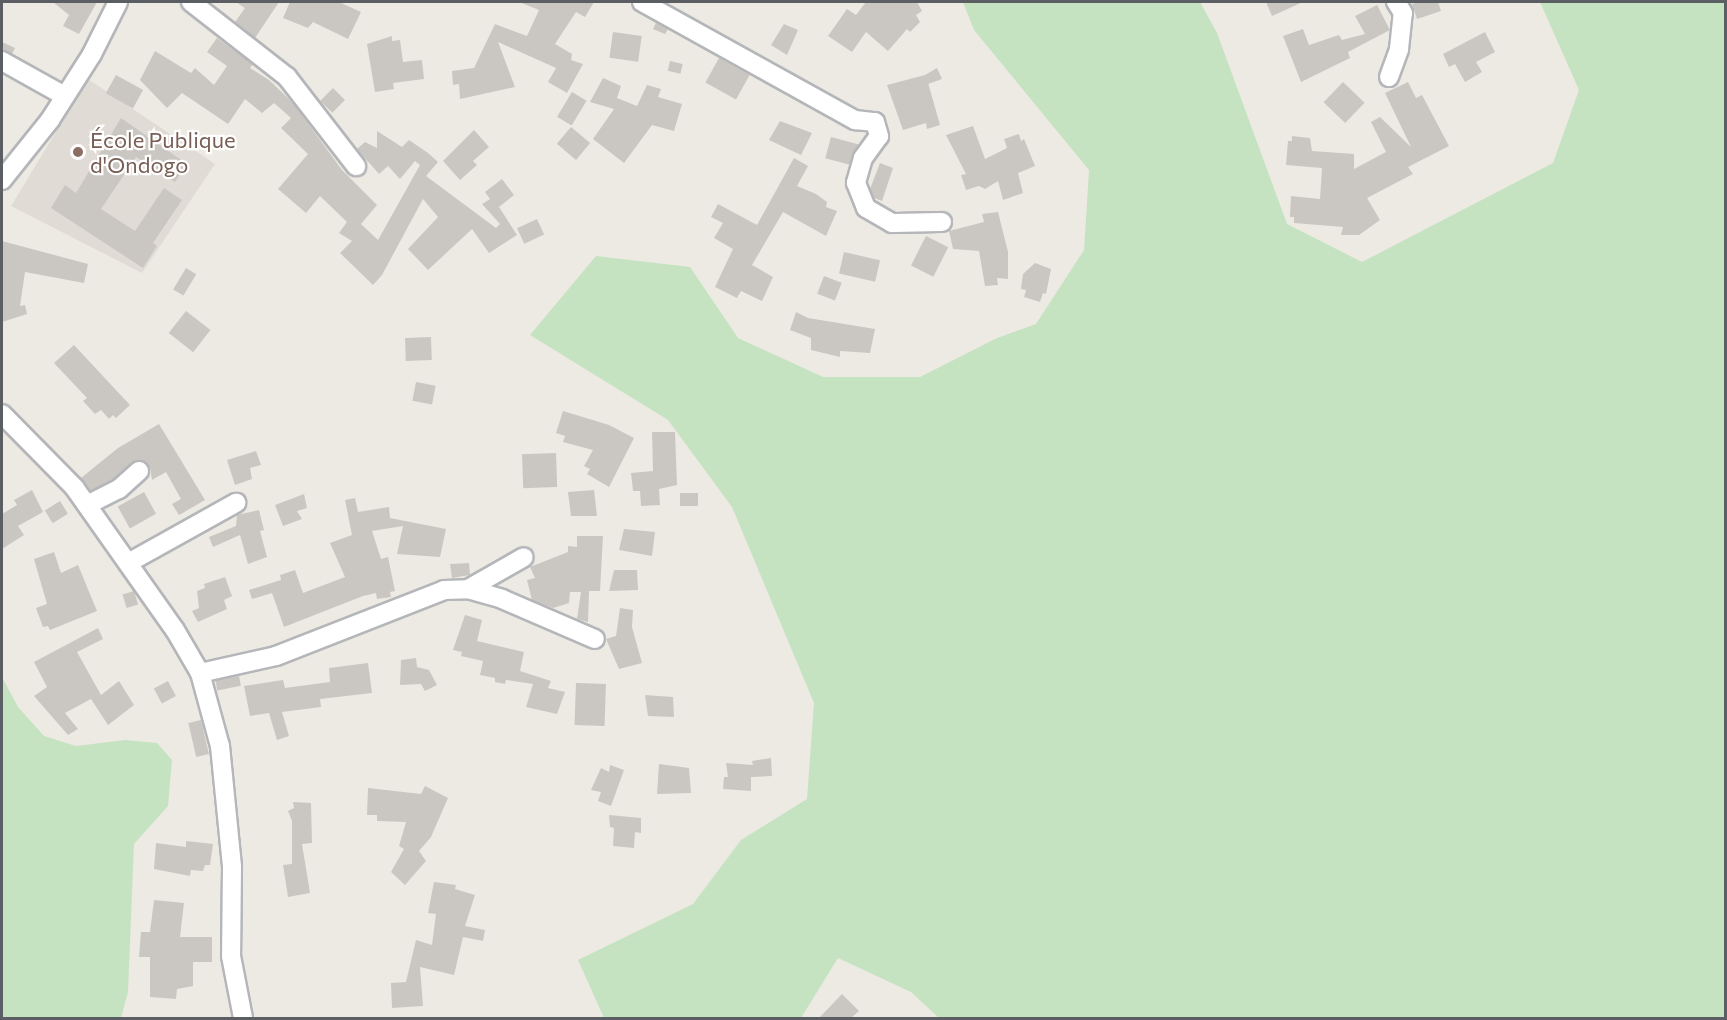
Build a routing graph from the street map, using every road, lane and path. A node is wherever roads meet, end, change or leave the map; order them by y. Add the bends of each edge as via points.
1 (118, 2) edge
2 (191, 2) edge
3 (642, 2) edge
4 (1396, 2) edge
5 (2, 61) edge
6 (1389, 77) dead end
7 (65, 96) junction
8 (356, 166) dead end
9 (2, 180) edge
10 (942, 222) dead end
11 (2, 414) edge
12 (139, 471) dead end
13 (236, 503) dead end
14 (87, 506) junction
15 (524, 557) dead end
16 (128, 563) junction
17 (468, 590) junction
18 (595, 639) dead end
19 (200, 673) junction
20 (243, 1018) edge

1 - 7 street
2 - 8 street via 287,77
3 - 10 street via 855,120 875,122 879,136 863,158 856,183 866,208 892,223
4 - 6 street via 1403,13 1399,49
5 - 7 street
7 - 9 street via 37,139
11 - 14 street
12 - 14 street via 119,489
13 - 16 street
14 - 16 street
15 - 17 street
16 - 19 street
17 - 18 street via 502,598
17 - 19 street via 444,590 276,656
19 - 20 street via 220,746 232,867 231,956

